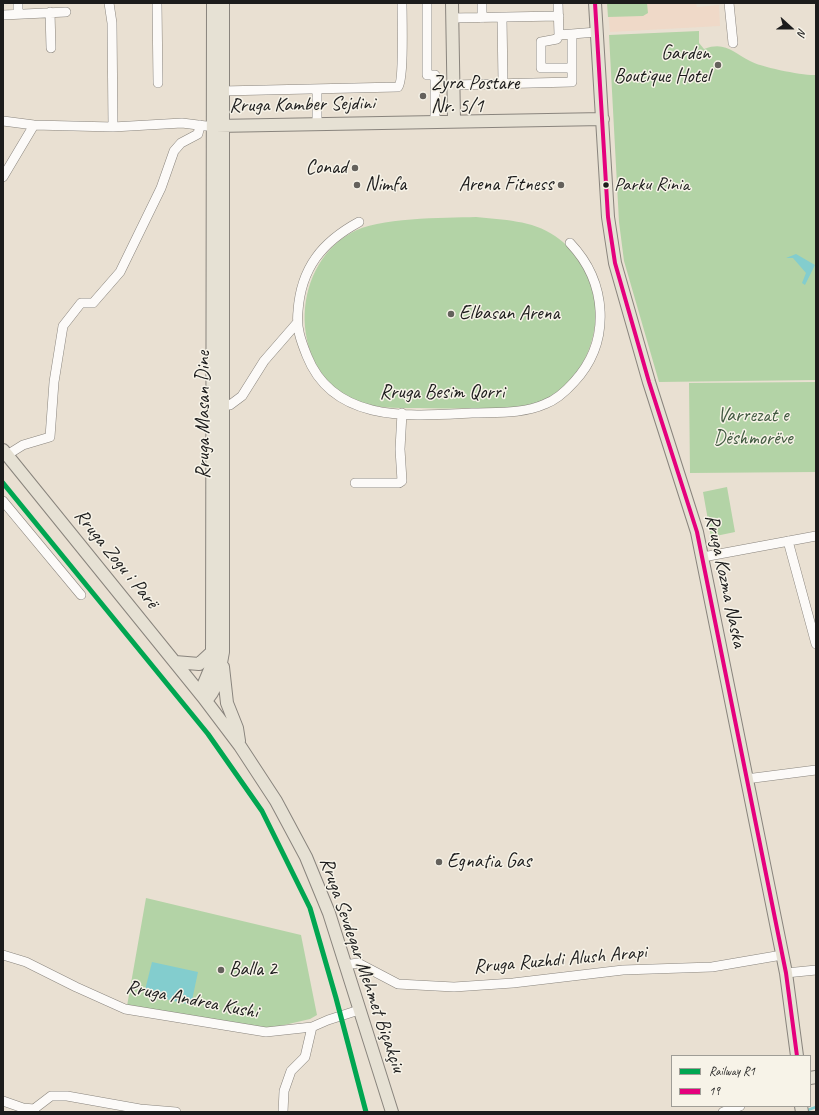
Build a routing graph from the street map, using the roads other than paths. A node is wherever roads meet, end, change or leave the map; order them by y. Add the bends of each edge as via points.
1 (18, 3) edge
2 (109, 3) edge
3 (157, 3) edge
4 (213, 3) edge
5 (223, 3) edge
6 (402, 3) edge
7 (427, 3) edge
8 (452, 3) edge
9 (482, 3) edge
10 (558, 3) edge
11 (596, 3) edge
12 (729, 3) edge
13 (50, 12) junction
14 (66, 12) dead end
15 (18, 13) junction
16 (3, 15) edge
17 (559, 16) junction
18 (452, 18) junction
19 (482, 18) junction
20 (502, 18) junction
21 (597, 32) junction
22 (572, 34) junction
23 (559, 35) junction
24 (733, 43) dead end
25 (51, 48) dead end
26 (572, 68) junction
27 (503, 82) junction
28 (158, 83) dead end
29 (454, 85) junction
30 (317, 89) junction
31 (222, 91) junction
32 (435, 116) dead end
33 (603, 119) junction
34 (454, 120) junction
35 (3, 121) edge
36 (317, 123) junction
37 (34, 125) junction
38 (200, 126) junction
39 (218, 126) junction
40 (113, 127) junction
41 (3, 176) edge
42 (359, 222) dead end
43 (570, 243) dead end
44 (297, 323) junction
45 (223, 405) junction
46 (402, 413) junction
47 (5, 453) edge
48 (355, 483) dead end
49 (3, 501) edge
50 (816, 536) edge
51 (788, 541) junction
52 (703, 557) junction
53 (80, 595) dead end
54 (816, 644) edge
55 (217, 652) junction
56 (176, 662) junction
57 (203, 696) junction
58 (240, 746) junction
59 (816, 770) edge
60 (746, 779) junction
61 (3, 955) edge
62 (782, 955) junction
63 (345, 965) junction
64 (816, 970) edge
65 (786, 973) junction
66 (359, 1010) junction
67 (312, 1027) junction
68 (798, 1055) edge
69 (3, 1101) edge
70 (737, 1107) edge
71 (176, 1112) edge
72 (283, 1112) edge
73 (392, 1112) edge
74 (723, 1112) edge

1 - 15 street
2 - 40 street via 112,23
3 - 28 street
4 - 39 main road
5 - 31 main road
6 - 30 street via 403,49 400,86
7 - 32 street via 427,75 435,75
8 - 18 main road
9 - 19 street
10 - 17 street
11 - 21 main road, Rruga Kozma Naska
12 - 24 street
13 - 14 street
13 - 15 street
13 - 25 street
15 - 16 street
17 - 20 street
17 - 23 street
18 - 19 street
18 - 29 main road
19 - 20 street
20 - 27 street
21 - 22 street
21 - 33 main road, Rruga Kozma Naska
22 - 23 street
22 - 26 street
23 - 26 street via 557,39 541,42 541,68
26 - 27 street via 572,82
27 - 29 street
29 - 34 main road
30 - 31 street
30 - 36 street
31 - 39 main road
33 - 34 main road, Rruga Kamber Sejdini
33 - 52 main road, Rruga Kozma Naska via 608,217 615,263
34 - 36 main road, Rruga Kamber Sejdini
35 - 37 street, Rruga Kamber Sejdini
36 - 39 main road, Rruga Kamber Sejdini
37 - 40 street, Rruga Kamber Sejdini
37 - 41 street
38 - 39 street, Rruga Kamber Sejdini
38 - 40 street, Rruga Kamber Sejdini via 182,123
38 - 47 street via 198,134 174,151 161,188 120,272 93,303 81,303 63,326 54,382 50,437
39 - 45 main road, Rruga Masan Dine
39 - 55 main road, Rruga Masan Dine
42 - 44 street, Rruga Besim Qorri via 333,238 311,264 300,291
43 - 46 street, Rruga Besim Qorri via 593,275 601,312 594,351 580,376 569,388 546,404 528,410 453,414
44 - 45 street via 264,361 242,396 230,405
44 - 46 street, Rruga Besim Qorri via 310,362 332,392 355,406 368,410
45 - 55 main road, Rruga Masan Dine
46 - 48 street via 402,480 399,483
47 - 56 main road, Rruga Zogu i Parë
49 - 53 street
50 - 51 street
51 - 52 street
51 - 54 street
52 - 60 main road, Rruga Kozma Naska
55 - 56 main road via 199,664
55 - 57 main road, Rruga Masan Dine
55 - 58 main road
56 - 57 main road, Rruga Zogu i Parë
57 - 58 main road, Rruga Sevdeqar Mehmet Biçakçiu
58 - 63 main road, Rruga Sevdeqar Mehmet Biçakçiu via 276,801 306,857 329,913
59 - 60 street
60 - 62 main road, Rruga Kozma Naska
61 - 67 street, Rruga Andrea Kushi via 26,962 76,988 125,1009 266,1032
62 - 63 street, Rruga Ruzhdi Alush Arapi via 712,967 623,970 512,983 431,987 398,984 358,963
62 - 65 main road, Rruga Kozma Naska
63 - 66 main road, Rruga Sevdeqar Mehmet Biçakçiu
64 - 65 street
65 - 68 main road, Rruga Kozma Naska
66 - 67 street, Rruga Andrea Kushi
66 - 73 main road, Rruga Sevdeqar Mehmet Biçakçiu
67 - 72 street via 305,1058 291,1071 284,1091
69 - 71 street via 34,1109 51,1096 67,1096 140,1109
70 - 74 street

